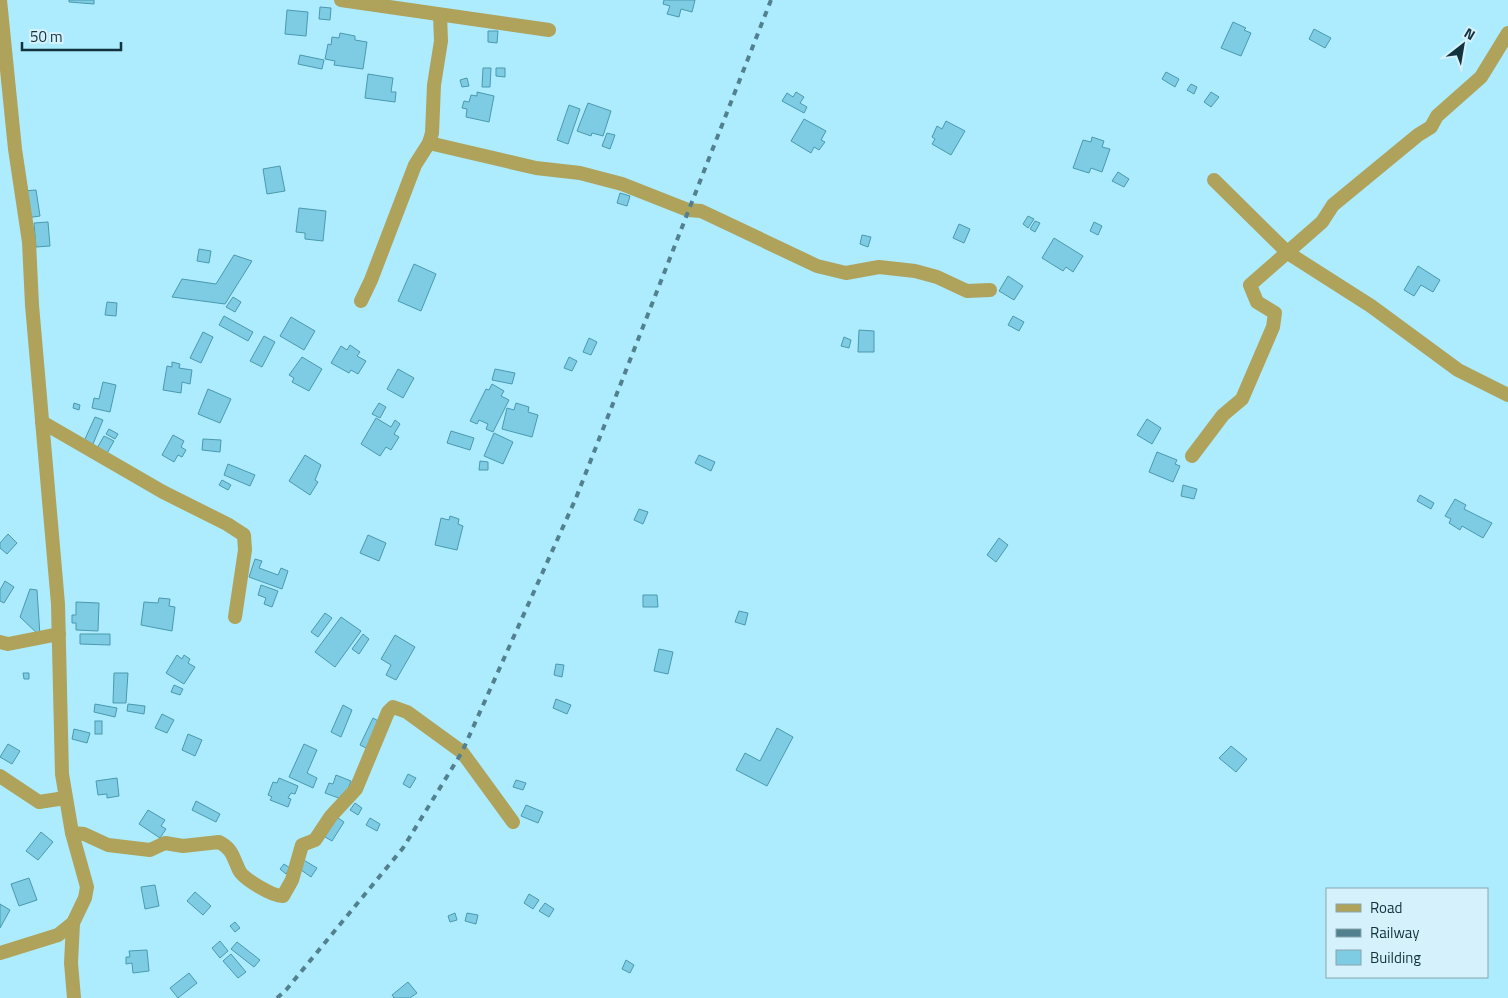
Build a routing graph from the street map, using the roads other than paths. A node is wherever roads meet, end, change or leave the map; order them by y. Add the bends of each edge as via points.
1 (0, 0) edge
2 (341, 0) edge
3 (440, 15) junction
4 (548, 30) dead end
5 (1508, 32) edge
6 (429, 143) junction
7 (1214, 180) dead end
8 (1288, 253) junction
9 (990, 290) dead end
10 (360, 301) dead end
11 (1508, 395) edge
12 (42, 422) junction
13 (1192, 456) dead end
14 (235, 617) dead end
15 (59, 634) junction
16 (0, 642) edge
17 (0, 776) edge
18 (64, 798) junction
19 (513, 822) dead end
20 (72, 834) junction
21 (73, 923) junction
22 (0, 953) edge
23 (74, 998) edge

1 - 12 street via 13,131 29,242
2 - 3 street
3 - 4 street
3 - 6 street via 441,41
5 - 8 street via 1481,77 1436,116 1431,127 1334,205 1322,222
6 - 9 street via 622,184 688,210 702,211 817,266 846,273 879,267 915,271 967,291
6 - 10 street via 415,165
7 - 8 street
8 - 11 street via 1371,306 1458,370
8 - 13 street via 1250,285 1257,302 1275,313 1273,327 1242,399 1223,415
12 - 14 street via 244,535 245,550
12 - 15 street
15 - 16 street via 8,644
15 - 18 street
17 - 18 street via 39,802
18 - 20 street
19 - 20 street via 462,752 407,712 393,707 356,788 315,840 302,845 292,880 283,896 276,896 239,872 231,850 220,842 183,846 165,843 150,850 108,845 84,834
20 - 21 street via 87,887 86,898
21 - 22 street via 58,935
21 - 23 street via 71,963

